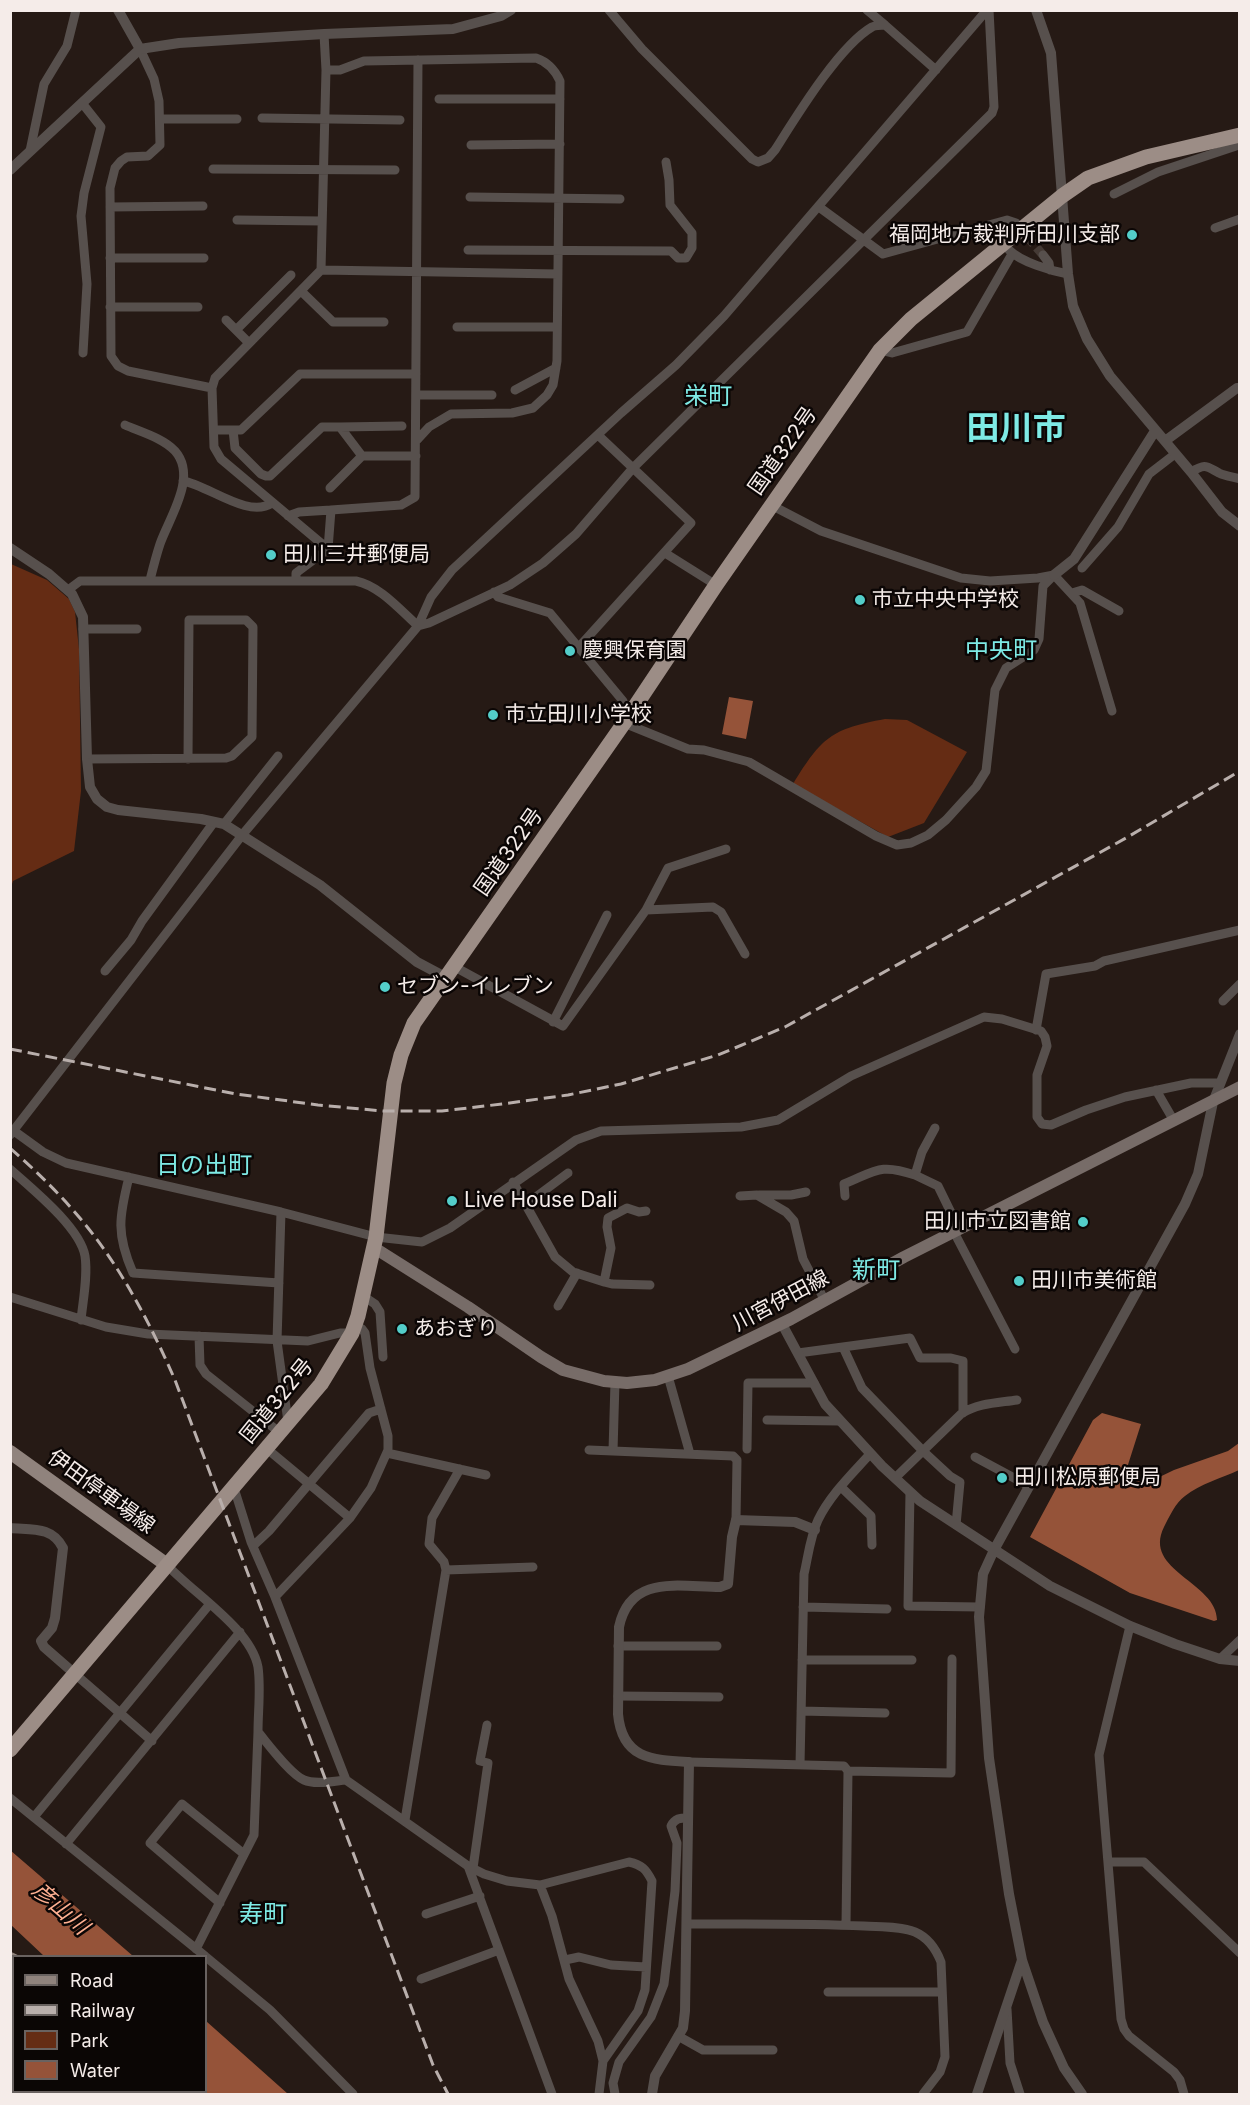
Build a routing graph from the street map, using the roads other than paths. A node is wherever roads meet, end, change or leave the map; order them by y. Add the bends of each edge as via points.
1 (76, 10) edge
2 (118, 10) edge
3 (511, 10) edge
4 (609, 10) edge
5 (867, 10) edge
6 (988, 10) edge
7 (1036, 10) edge
8 (885, 25) junction
9 (324, 34) junction
10 (140, 49) junction
11 (418, 60) junction
12 (326, 70) junction
13 (936, 70) junction
14 (439, 99) dead end
15 (560, 99) junction
16 (82, 103) junction
17 (262, 118) dead end
18 (160, 119) junction
19 (237, 119) dead end
20 (325, 119) junction
21 (400, 120) dead end
22 (1238, 142) edge
23 (471, 144) dead end
24 (560, 144) junction
25 (30, 151) junction
26 (1239, 158) edge
27 (666, 162) dead end
28 (213, 169) dead end
29 (10, 170) edge
30 (324, 170) junction
31 (394, 170) dead end
32 (1114, 194) dead end
33 (1062, 196) junction
34 (470, 197) dead end
35 (559, 198) junction
36 (620, 198) dead end
37 (203, 206) dead end
38 (110, 207) junction
39 (819, 207) junction
40 (1239, 219) edge
41 (237, 220) dead end
42 (322, 221) junction
43 (1016, 223) dead end
44 (1215, 228) dead end
45 (864, 240) junction
46 (1008, 249) junction
47 (468, 250) dead end
48 (559, 250) junction
49 (1043, 255) tunnel mouth
50 (110, 258) junction
51 (204, 258) dead end
52 (321, 270) junction
53 (1050, 270) junction
54 (416, 271) junction
55 (558, 274) junction
56 (1068, 274) junction
57 (291, 275) dead end
58 (302, 291) junction
59 (110, 307) junction
60 (198, 307) dead end
61 (226, 320) dead end
62 (384, 322) dead end
63 (457, 327) dead end
64 (557, 327) junction
65 (236, 330) junction
66 (249, 343) junction
67 (880, 350) junction
68 (83, 353) dead end
69 (556, 368) junction
70 (416, 374) junction
71 (212, 388) junction
72 (1237, 388) dead end
73 (515, 390) dead end
74 (417, 395) junction
75 (492, 395) dead end
76 (125, 425) dead end
77 (402, 426) dead end
78 (340, 427) junction
79 (213, 430) junction
80 (233, 430) junction
81 (1155, 431) junction
82 (598, 435) junction
83 (417, 440) junction
84 (1165, 441) junction
85 (1175, 454) junction
86 (362, 456) junction
87 (416, 456) junction
88 (633, 468) junction
89 (1191, 472) junction
90 (1239, 479) edge
91 (183, 481) junction
92 (330, 488) dead end
93 (272, 503) junction
94 (771, 505) junction
95 (330, 510) junction
96 (288, 516) junction
97 (1239, 526) edge
98 (10, 548) edge
99 (328, 549) junction
100 (665, 553) junction
101 (1082, 568) dead end
102 (1054, 575) junction
103 (150, 580) junction
104 (296, 580) junction
105 (716, 585) junction
106 (68, 590) junction
107 (494, 592) junction
108 (1072, 593) junction
109 (1119, 611) dead end
110 (418, 626) junction
111 (83, 629) junction
112 (137, 629) dead end
113 (578, 648) junction
114 (1112, 711) dead end
115 (624, 723) junction
116 (278, 756) dead end
117 (87, 759) junction
118 (188, 759) junction
119 (219, 823) junction
120 (243, 834) junction
121 (726, 849) dead end
122 (646, 910) junction
123 (607, 915) dead end
124 (1239, 930) edge
125 (745, 954) dead end
126 (105, 971) dead end
127 (451, 973) junction
128 (1239, 984) edge
129 (1223, 1001) dead end
130 (553, 1022) junction
131 (1036, 1029) junction
132 (1239, 1034) edge
133 (1219, 1083) junction
134 (1239, 1087) edge
135 (1156, 1090) junction
136 (1213, 1102) junction
137 (1174, 1121) junction
138 (935, 1128) dead end
139 (12, 1133) edge
140 (10, 1169) edge
141 (568, 1173) dead end
142 (915, 1175) junction
143 (129, 1176) junction
144 (513, 1182) junction
145 (806, 1192) dead end
146 (757, 1195) junction
147 (740, 1196) dead end
148 (844, 1196) dead end
149 (525, 1205) junction
150 (646, 1211) dead end
151 (281, 1212) junction
152 (956, 1230) junction
153 (374, 1242) junction
154 (577, 1273) junction
155 (604, 1282) junction
156 (279, 1283) junction
157 (650, 1285) dead end
158 (363, 1296) junction
159 (10, 1297) edge
160 (825, 1301) junction
161 (558, 1306) dead end
162 (81, 1320) junction
163 (782, 1324) junction
164 (353, 1329) junction
165 (199, 1336) junction
166 (277, 1341) junction
167 (843, 1347) junction
168 (1015, 1349) dead end
169 (798, 1353) junction
170 (383, 1357) dead end
171 (668, 1376) junction
172 (615, 1382) junction
173 (814, 1383) junction
174 (1017, 1400) dead end
175 (381, 1409) junction
176 (963, 1413) junction
177 (767, 1420) dead end
178 (839, 1421) junction
179 (284, 1427) junction
180 (266, 1448) junction
181 (747, 1449) dead end
182 (590, 1450) dead end
183 (613, 1451) junction
184 (923, 1451) junction
185 (10, 1452) edge
186 (387, 1453) junction
187 (870, 1454) junction
188 (690, 1455) junction
189 (975, 1457) dead end
190 (460, 1469) junction
191 (486, 1475) dead end
192 (895, 1478) junction
193 (309, 1484) junction
194 (1029, 1486) junction
195 (841, 1487) junction
196 (234, 1488) junction
197 (910, 1492) junction
198 (350, 1518) junction
199 (736, 1520) junction
200 (956, 1525) junction
201 (10, 1528) edge
202 (815, 1530) junction
203 (253, 1545) junction
204 (872, 1545) dead end
205 (994, 1550) junction
206 (167, 1565) junction
207 (533, 1567) dead end
208 (446, 1570) junction
209 (275, 1597) junction
210 (209, 1605) junction
211 (803, 1607) junction
212 (980, 1607) junction
213 (887, 1609) dead end
214 (1130, 1626) junction
215 (240, 1632) junction
216 (1239, 1640) edge
217 (618, 1646) junction
218 (717, 1646) dead end
219 (952, 1659) dead end
220 (1220, 1659) junction
221 (802, 1660) junction
222 (912, 1660) dead end
223 (1239, 1661) edge
224 (75, 1674) junction
225 (618, 1696) junction
226 (719, 1697) dead end
227 (801, 1711) junction
228 (120, 1713) junction
229 (885, 1713) dead end
230 (487, 1725) dead end
231 (258, 1732) junction
232 (152, 1741) junction
233 (10, 1750) edge
234 (689, 1762) junction
235 (800, 1765) junction
236 (848, 1771) junction
237 (346, 1780) junction
238 (10, 1798) edge
239 (34, 1817) junction
240 (688, 1818) junction
241 (405, 1820) junction
242 (66, 1844) junction
243 (244, 1854) junction
244 (1108, 1862) junction
245 (471, 1867) junction
246 (540, 1885) junction
247 (480, 1896) junction
248 (220, 1902) junction
249 (426, 1914) dead end
250 (688, 1924) junction
251 (846, 1925) junction
252 (196, 1949) junction
253 (499, 1950) junction
254 (1239, 1953) edge
255 (203, 1955) edge
256 (207, 1959) edge
257 (565, 1960) junction
258 (1022, 1960) junction
259 (646, 1967) junction
260 (421, 1979) dead end
261 (828, 1992) dead end
262 (942, 1992) junction
263 (1007, 2004) junction
264 (678, 2037) junction
265 (773, 2050) dead end
266 (603, 2061) junction
267 (353, 2094) edge
268 (552, 2094) edge
269 (599, 2094) edge
270 (615, 2094) edge
271 (652, 2094) edge
272 (923, 2094) edge
273 (977, 2094) edge
274 (1020, 2094) edge
275 (1082, 2094) edge
276 (1184, 2094) edge

1 - 25 street via 67,46 44,84
2 - 10 street
3 - 9 street via 453,29
4 - 8 street via 650,58 758,162 775,150 835,62 861,34 874,25
5 - 8 street
6 - 13 street
6 - 45 street via 992,113
7 - 33 street via 1051,53
8 - 13 street
9 - 10 street
9 - 12 street
10 - 16 street
10 - 18 street via 154,79
11 - 12 street via 364,61 340,70
11 - 15 street via 536,58 556,71
11 - 54 street
12 - 20 street
13 - 39 street
14 - 15 street
15 - 24 street
16 - 25 street
16 - 68 street via 101,127 81,216 87,284
17 - 20 street
18 - 19 street
18 - 38 street via 160,145 148,156 127,157 115,168
20 - 21 street
20 - 30 street
22 - 26 street
22 - 32 street via 1158,172
22 - 33 highway, 国道322号 via 1146,157 1088,178
23 - 24 street
24 - 35 street
25 - 29 street
27 - 48 street via 670,205 692,233 692,248 686,258 678,258 670,251
28 - 30 street
30 - 31 street
30 - 42 street
33 - 46 highway, 国道322号
33 - 56 street
34 - 35 street
35 - 36 street
35 - 48 street
37 - 38 street
38 - 50 street
39 - 45 street
39 - 82 street via 724,316
40 - 44 street
41 - 42 street
42 - 52 street
43 - 45 street via 1007,220 883,254
45 - 88 street
46 - 53 street
46 - 67 highway, 国道322号 via 911,319
46 - 67 street via 968,332 892,353
47 - 48 street
48 - 55 street
49 - 53 street
50 - 51 street
50 - 59 street
52 - 54 street
52 - 58 street
53 - 56 street
54 - 55 street
54 - 70 street
55 - 64 street
56 - 81 street via 1073,306 1087,339 1110,376
57 - 65 street
58 - 62 street via 333,322
58 - 66 street
59 - 60 street
59 - 71 street via 111,356 118,366
61 - 65 street
63 - 64 street
64 - 69 street
65 - 66 street
66 - 71 street via 215,378
67 - 94 highway, 国道322号
69 - 73 street
69 - 83 street via 553,385 533,408 512,413 451,414 429,427
70 - 74 street
70 - 80 street via 300,374 241,430
71 - 79 street
72 - 84 street
74 - 75 street
74 - 83 street
76 - 91 street via 177,453
77 - 78 street
78 - 80 street via 322,428 266,477 235,448
78 - 86 street
79 - 80 street
79 - 93 street via 214,447 221,459
81 - 84 street
81 - 102 street via 1074,559
82 - 88 street
82 - 110 street via 452,570 431,597
83 - 87 street
84 - 85 street
85 - 89 street
85 - 101 street via 1149,474 1118,526
86 - 87 street
86 - 92 street
87 - 95 street via 415,497 401,505
88 - 100 street via 691,523
88 - 107 street via 576,534 543,563
89 - 90 street via 1208,466
89 - 97 street via 1222,512
91 - 93 street via 246,506 266,507
91 - 103 street
93 - 96 street
94 - 102 street via 821,531 961,578
94 - 105 highway, 国道322号
95 - 96 street
95 - 99 street
96 - 99 street
98 - 106 street
99 - 104 street via 296,573
100 - 105 street
100 - 113 street
102 - 108 street
102 - 115 street via 1043,586 1039,639 1034,650 1006,668 995,690 986,771 946,820 911,843 897,844 876,836 749,762 688,749
103 - 104 street
103 - 106 street via 80,580
104 - 110 street via 365,583
105 - 115 highway, 国道322号
106 - 111 street via 83,616
107 - 110 street
107 - 113 street via 498,597 550,613
108 - 109 street via 1082,590
108 - 114 street via 1080,603
110 - 120 street
111 - 112 street
111 - 117 street
113 - 115 street via 623,701
115 - 127 highway, 国道322号
116 - 119 street
117 - 118 street
117 - 119 street via 90,787 107,807
118 - 118 street via 232,756 252,737 253,627 246,620 189,620
119 - 120 street
119 - 126 street
120 - 127 street via 320,885 417,962
120 - 139 street
121 - 122 street via 668,868
122 - 125 street via 713,907 722,912
122 - 130 street via 563,1026
123 - 130 street
124 - 131 street via 1095,966 1046,974
127 - 130 street
127 - 153 highway, 国道322号 via 414,1023 401,1054
128 - 129 street
131 - 135 street via 1045,1037 1047,1046 1037,1075 1037,1117 1042,1124 1051,1125 1106,1103
131 - 144 street via 984,1017 851,1076 778,1120 741,1127 601,1131 576,1140
132 - 133 street
133 - 135 street via 1191,1083
133 - 136 street
134 - 136 main road, 川宮伊田線
135 - 137 street
136 - 137 main road, 川宮伊田線
136 - 194 street via 1198,1174 1185,1204
137 - 152 main road, 川宮伊田線
138 - 142 street
139 - 143 street via 66,1162
140 - 162 street via 63,1219 83,1249
141 - 149 street
142 - 148 street via 893,1168 880,1169 844,1184
142 - 152 street via 938,1186
143 - 151 street
143 - 156 street via 120,1214 123,1249 133,1273
144 - 149 street
144 - 153 street via 450,1228 423,1242
145 - 146 street via 791,1196
146 - 147 street
146 - 160 street via 794,1221 803,1259
149 - 154 street via 555,1257
150 - 155 street via 627,1208 608,1218 611,1248
151 - 153 street
151 - 156 street
152 - 160 main road, 川宮伊田線
152 - 168 street
153 - 158 highway, 国道322号
153 - 172 main road, 川宮伊田線 via 563,1370
154 - 155 street
154 - 161 street
155 - 157 street
156 - 166 street
158 - 164 highway, 国道322号
158 - 170 street via 380,1312
159 - 162 street
160 - 163 main road, 川宮伊田線
162 - 165 street via 148,1334
163 - 169 street
163 - 171 main road, 川宮伊田線
164 - 166 street via 309,1341
164 - 175 street via 365,1333
164 - 179 highway, 国道322号 via 321,1384
165 - 166 street
165 - 179 street via 200,1365 207,1374
166 - 179 street
167 - 169 street
167 - 176 street via 910,1338 920,1358 963,1361
167 - 184 street via 862,1388
169 - 173 street
171 - 172 main road, 川宮伊田線
171 - 188 street
172 - 183 street
173 - 178 street
173 - 181 street via 748,1383
174 - 176 street via 981,1405
175 - 186 street via 388,1436
175 - 193 street via 369,1413
176 - 184 street
177 - 178 street
178 - 187 street
179 - 180 highway, 国道322号
180 - 193 street
180 - 196 highway, 国道322号
182 - 183 street
183 - 188 street
184 - 192 street
184 - 200 street via 960,1482
185 - 206 main road, 伊田停車場線
186 - 190 street
186 - 198 street via 371,1488
187 - 192 street
187 - 195 street
188 - 199 street via 733,1456 737,1460
189 - 194 street
190 - 191 street
190 - 208 street via 432,1518 429,1544
192 - 197 street
193 - 198 street
193 - 203 street
194 - 205 street
195 - 202 street
195 - 204 street via 871,1516
196 - 203 street
196 - 206 highway, 国道322号
197 - 200 street
197 - 212 street via 908,1606
198 - 209 street
199 - 202 street via 795,1522
199 - 217 street via 728,1584 651,1587 639,1592 621,1615
200 - 205 street
201 - 224 street via 53,1534 63,1548 56,1618 41,1641
202 - 211 street via 804,1575
203 - 209 street
205 - 212 street via 983,1574
205 - 214 street via 1050,1586
206 - 210 street
206 - 224 highway, 国道322号
207 - 208 street
208 - 241 street
209 - 237 street
210 - 215 street
210 - 228 street
211 - 213 street
211 - 221 street
212 - 258 street via 989,1758 1008,1894
214 - 220 street
214 - 244 street via 1099,1755
215 - 231 street via 258,1667
215 - 232 street
216 - 220 street
217 - 218 street
217 - 225 street
219 - 236 street via 951,1773
220 - 223 street
221 - 222 street
221 - 227 street
224 - 228 street
224 - 233 highway, 国道322号
225 - 226 street
225 - 234 street via 619,1728 626,1743 639,1755 654,1760
227 - 229 street
227 - 235 street
228 - 232 street
228 - 239 street
230 - 245 street via 480,1761 488,1763
231 - 237 street via 304,1780
231 - 243 street via 254,1835
232 - 242 street
234 - 235 street
234 - 240 street
235 - 236 street via 844,1766
236 - 251 street
237 - 241 street
238 - 239 street
239 - 242 street
240 - 250 street
240 - 270 street via 679,1818 671,1826 677,1843 675,1891 664,1984 651,2017 620,2062 613,2083
241 - 245 street
242 - 252 street
243 - 248 street
243 - 248 street via 182,1804 150,1843
244 - 254 street via 1144,1862
244 - 276 street via 1124,2029 1174,2072
245 - 246 street via 507,1881
245 - 247 street
246 - 257 street
246 - 259 street via 629,1862 646,1869 652,1881
247 - 249 street
247 - 253 street
248 - 252 street
250 - 251 street
250 - 264 street via 685,2011
251 - 262 street via 904,1929 928,1940 941,1962
252 - 255 street
253 - 260 street
253 - 268 street
256 - 267 street via 270,2010
257 - 259 street via 579,1957 611,1965
257 - 266 street
258 - 263 street
258 - 275 street via 1043,2022 1064,2068
259 - 266 street via 645,1990 638,2011
261 - 262 street
262 - 272 street via 945,2057 940,2072
263 - 273 street
263 - 274 street via 1010,2063
264 - 265 street via 703,2050
264 - 271 street via 655,2076
266 - 269 street

